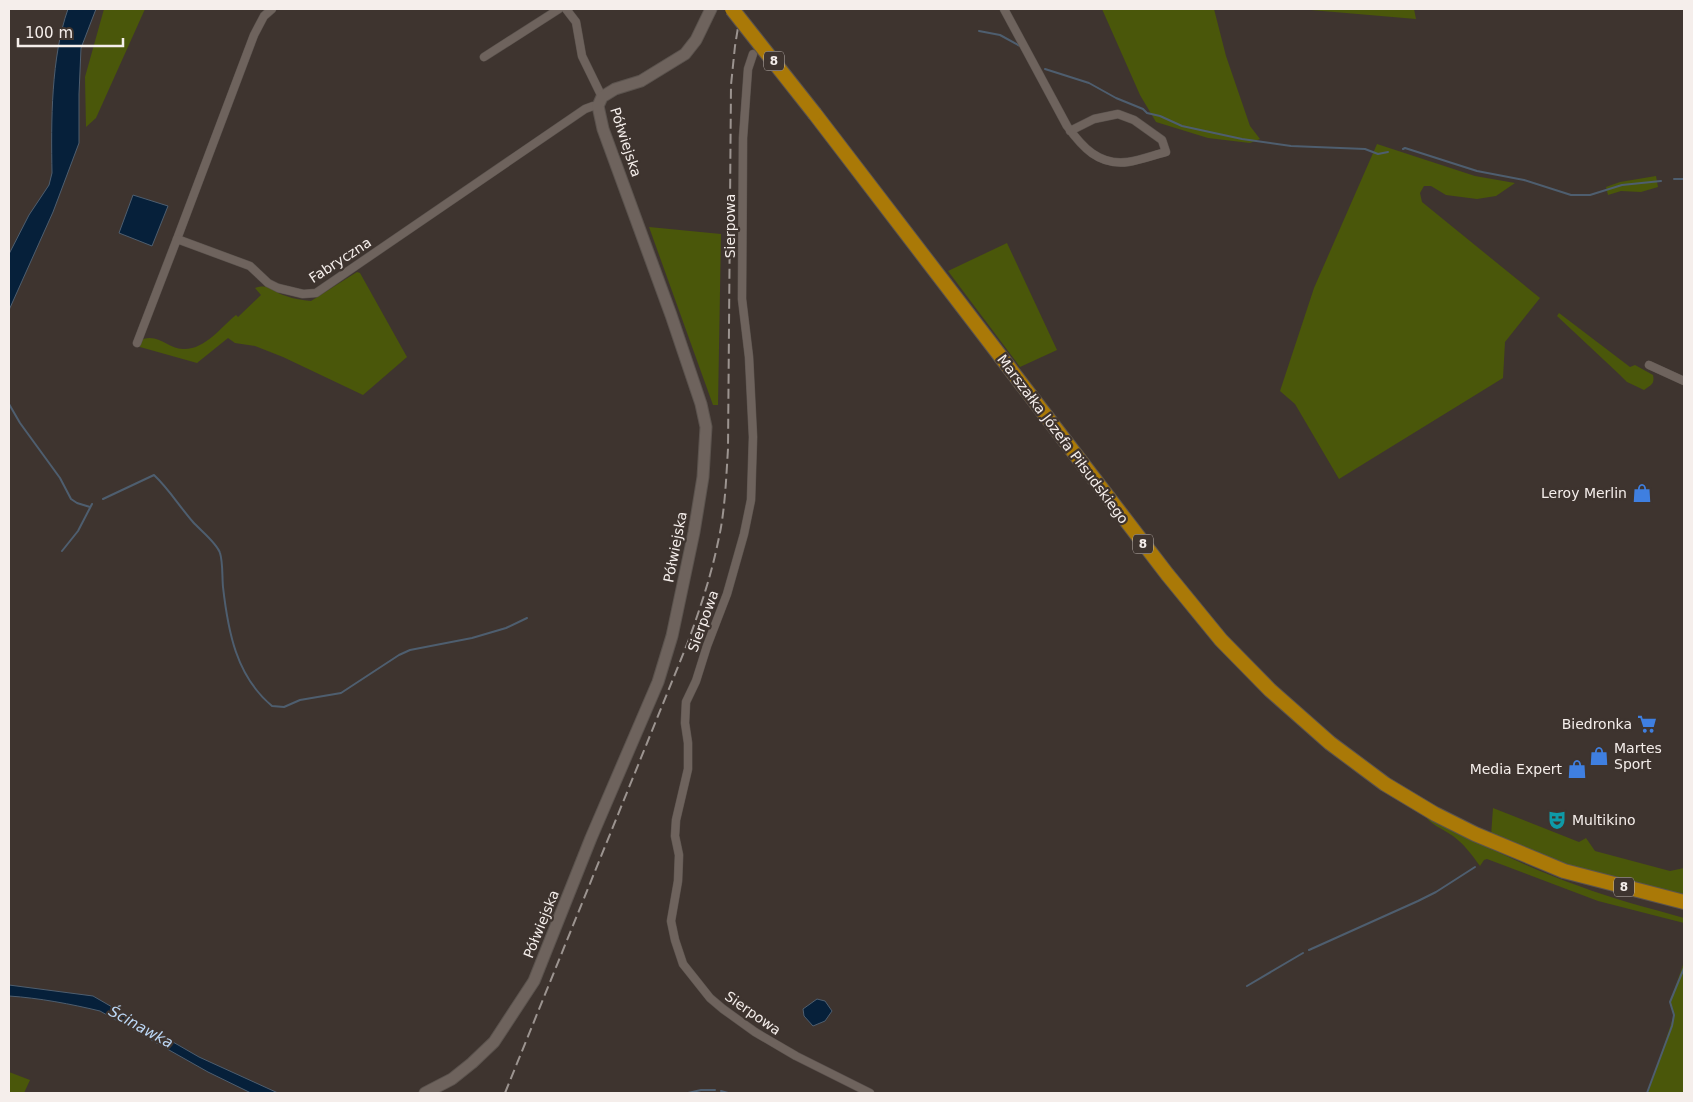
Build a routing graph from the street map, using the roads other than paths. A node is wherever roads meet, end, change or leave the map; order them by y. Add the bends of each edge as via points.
1 (272, 9) edge
2 (559, 9) edge
3 (566, 9) edge
4 (712, 9) edge
5 (732, 9) edge
6 (1004, 9) edge
7 (753, 54) dead end
8 (484, 57) dead end
9 (600, 102) junction
10 (1070, 131) junction
11 (177, 238) junction
12 (137, 343) dead end
13 (1649, 365) dead end
14 (1684, 381) edge
15 (1564, 872) junction
16 (1684, 902) edge
17 (1684, 912) edge
18 (425, 1093) edge
19 (870, 1093) edge

1 - 11 street via 264,16 254,35
2 - 8 street
3 - 9 street via 576,22 582,56
4 - 9 street, Półwiejska via 696,40 684,54 641,81 616,89
5 - 15 highway, Marszałka Józefa Piłsudskiego / 8, bridge via 1167,574 1253,674 1330,743 1386,784 1475,834
6 - 10 street
7 - 19 street, Sierpowa via 746,84 743,138 742,299 754,437 751,500 726,594 686,702 688,769 676,820 678,882 671,921 684,964 710,998 754,1032
9 - 11 street, Fabryczna via 585,109 316,293 303,294 278,288 250,266
9 - 18 street, Półwiejska via 603,129 701,404 706,427 703,477 694,532 672,636 658,682 534,981 494,1042 452,1079
10 - 10 street via 1086,150 1108,162 1128,162 1166,152 1162,140 1134,120 1118,114 1094,119
11 - 12 street
13 - 14 street
15 - 16 highway, Marszałka Józefa Piłsudskiego / 8
15 - 17 highway, 8 via 1617,893

